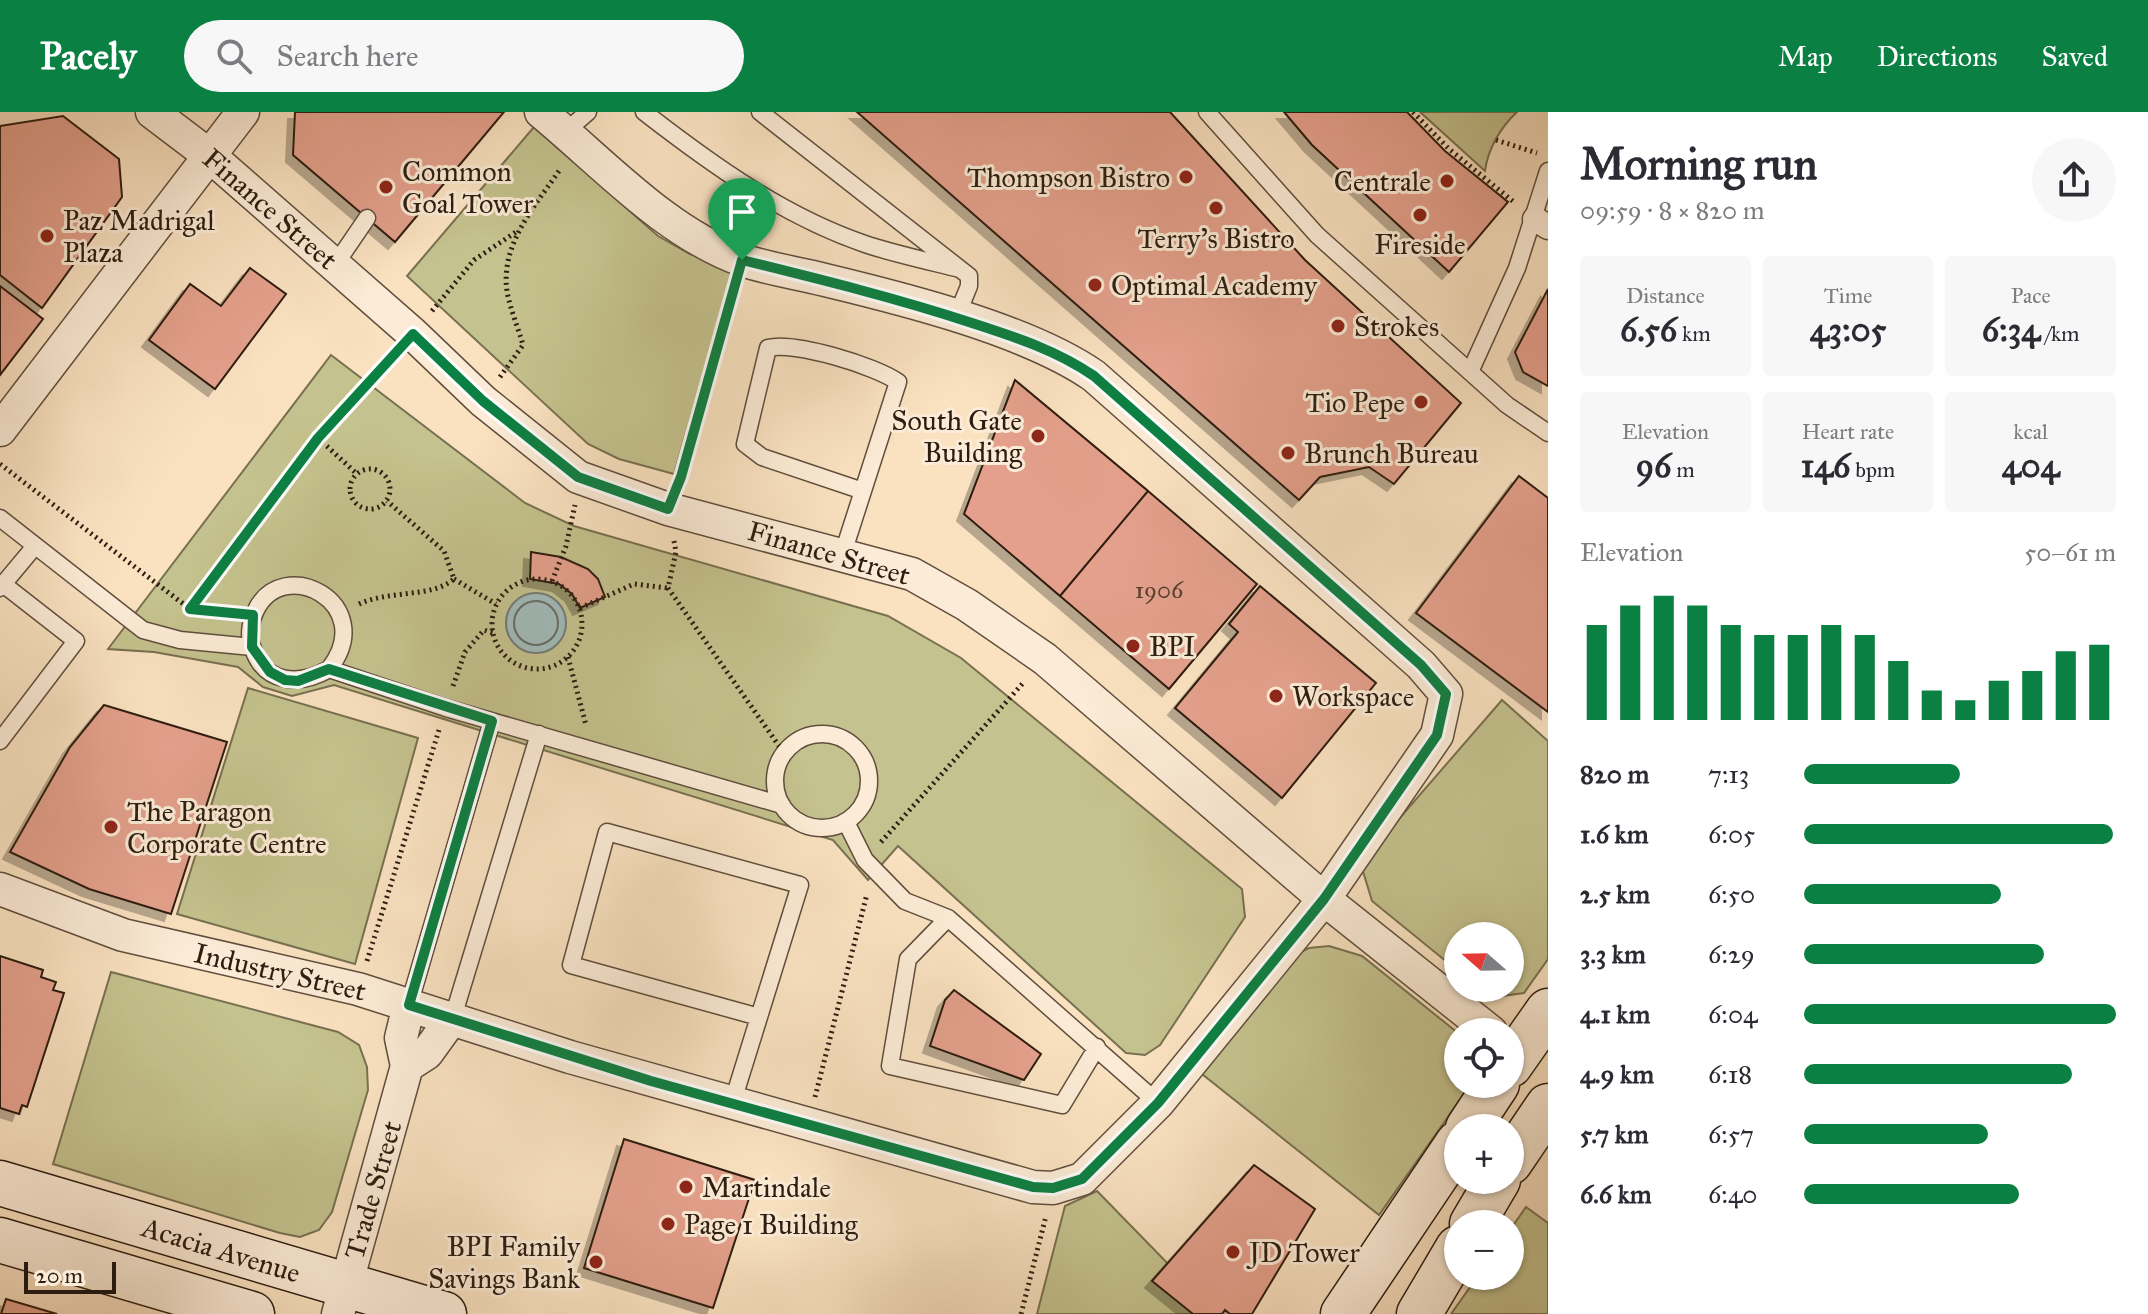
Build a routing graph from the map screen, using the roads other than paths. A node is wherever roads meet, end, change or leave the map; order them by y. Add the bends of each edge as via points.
1 (152, 112) edge
2 (243, 112) edge
3 (644, 112) edge
4 (760, 112) edge
5 (1207, 112) edge
6 (565, 119) edge
7 (210, 156) junction
8 (1548, 171) edge
9 (367, 218) dead end
10 (1541, 223) edge
11 (335, 265) junction
12 (960, 269) junction
13 (956, 318) junction
14 (1470, 372) junction
15 (0, 430) edge
16 (1548, 433) edge
17 (863, 491) junction
18 (0, 518) edge
19 (35, 546) junction
20 (843, 553) junction
21 (1, 586) edge
22 (252, 647) junction
23 (329, 669) junction
24 (492, 721) junction
25 (539, 734) junction
26 (0, 741) edge
27 (782, 805) junction
28 (846, 822) junction
29 (0, 889) edge
30 (1324, 899) junction
31 (948, 918) junction
32 (409, 1005) junction
33 (1548, 1011) edge
34 (453, 1017) junction
35 (759, 1017) junction
36 (1461, 1018) edge
37 (1524, 1036) edge
38 (1097, 1047) junction
39 (407, 1066) junction
40 (1158, 1103) junction
41 (732, 1104) junction
42 (1548, 1106) edge
43 (1524, 1141) edge
44 (1444, 1164) edge
45 (0, 1183) edge
46 (0, 1240) edge
47 (1444, 1272) edge
48 (342, 1300) edge
49 (252, 1314) edge
50 (444, 1314) edge
51 (1343, 1314) edge
52 (1419, 1314) edge

1 - 7 street, Finance Street
2 - 7 street
3 - 12 lane via 717,169 778,204 864,244
4 - 12 lane
5 - 14 lane via 1317,235
6 - 13 street via 598,159 680,229 742,260
7 - 11 street, Finance Street
7 - 15 street
8 - 10 lane
9 - 11 lane
10 - 14 lane
11 - 20 street, Finance Street via 483,401 578,477 668,509
12 - 13 lane via 970,280
13 - 30 street via 1038,345 1094,376 1421,665 1446,694 1437,735
14 - 16 lane
17 - 17 lane via 762,457 745,444 768,348 780,345 883,371 898,382
17 - 20 lane
18 - 19 lane
19 - 21 lane
19 - 22 lane via 143,630 180,640
20 - 30 street, Finance Street via 912,574 1045,659
21 - 26 lane via 76,641
22 - 23 lane via 270,672 285,680 298,681
22 - 23 lane via 253,615 269,595 293,586 322,593 341,615 344,644
23 - 24 lane
24 - 25 lane
24 - 32 lane
25 - 27 lane
25 - 34 lane
27 - 28 lane via 789,815 816,829
27 - 28 lane via 775,786 784,753 810,736 838,737 861,753 869,780 859,811
28 - 31 lane via 865,860 905,901
29 - 32 street, Industry Street via 123,935
30 - 36 street, Finance Street
30 - 40 street
31 - 38 lane
31 - 38 lane via 908,959 890,1066 1062,1105
32 - 34 street, Industry Street
32 - 39 street, Trade Street via 401,1038
33 - 37 main road
34 - 39 street via 427,1053
34 - 41 street, Industry Street
35 - 35 lane via 800,885 607,832 571,965
35 - 41 lane
38 - 40 lane
39 - 48 street, Trade Street
40 - 41 street, Industry Street via 1082,1179 1053,1188 1033,1187
42 - 43 main road
44 - 51 main road
45 - 48 main road, Acacia Avenue
46 - 49 main road, Acacia Avenue
47 - 52 main road
48 - 50 main road, Acacia Avenue

